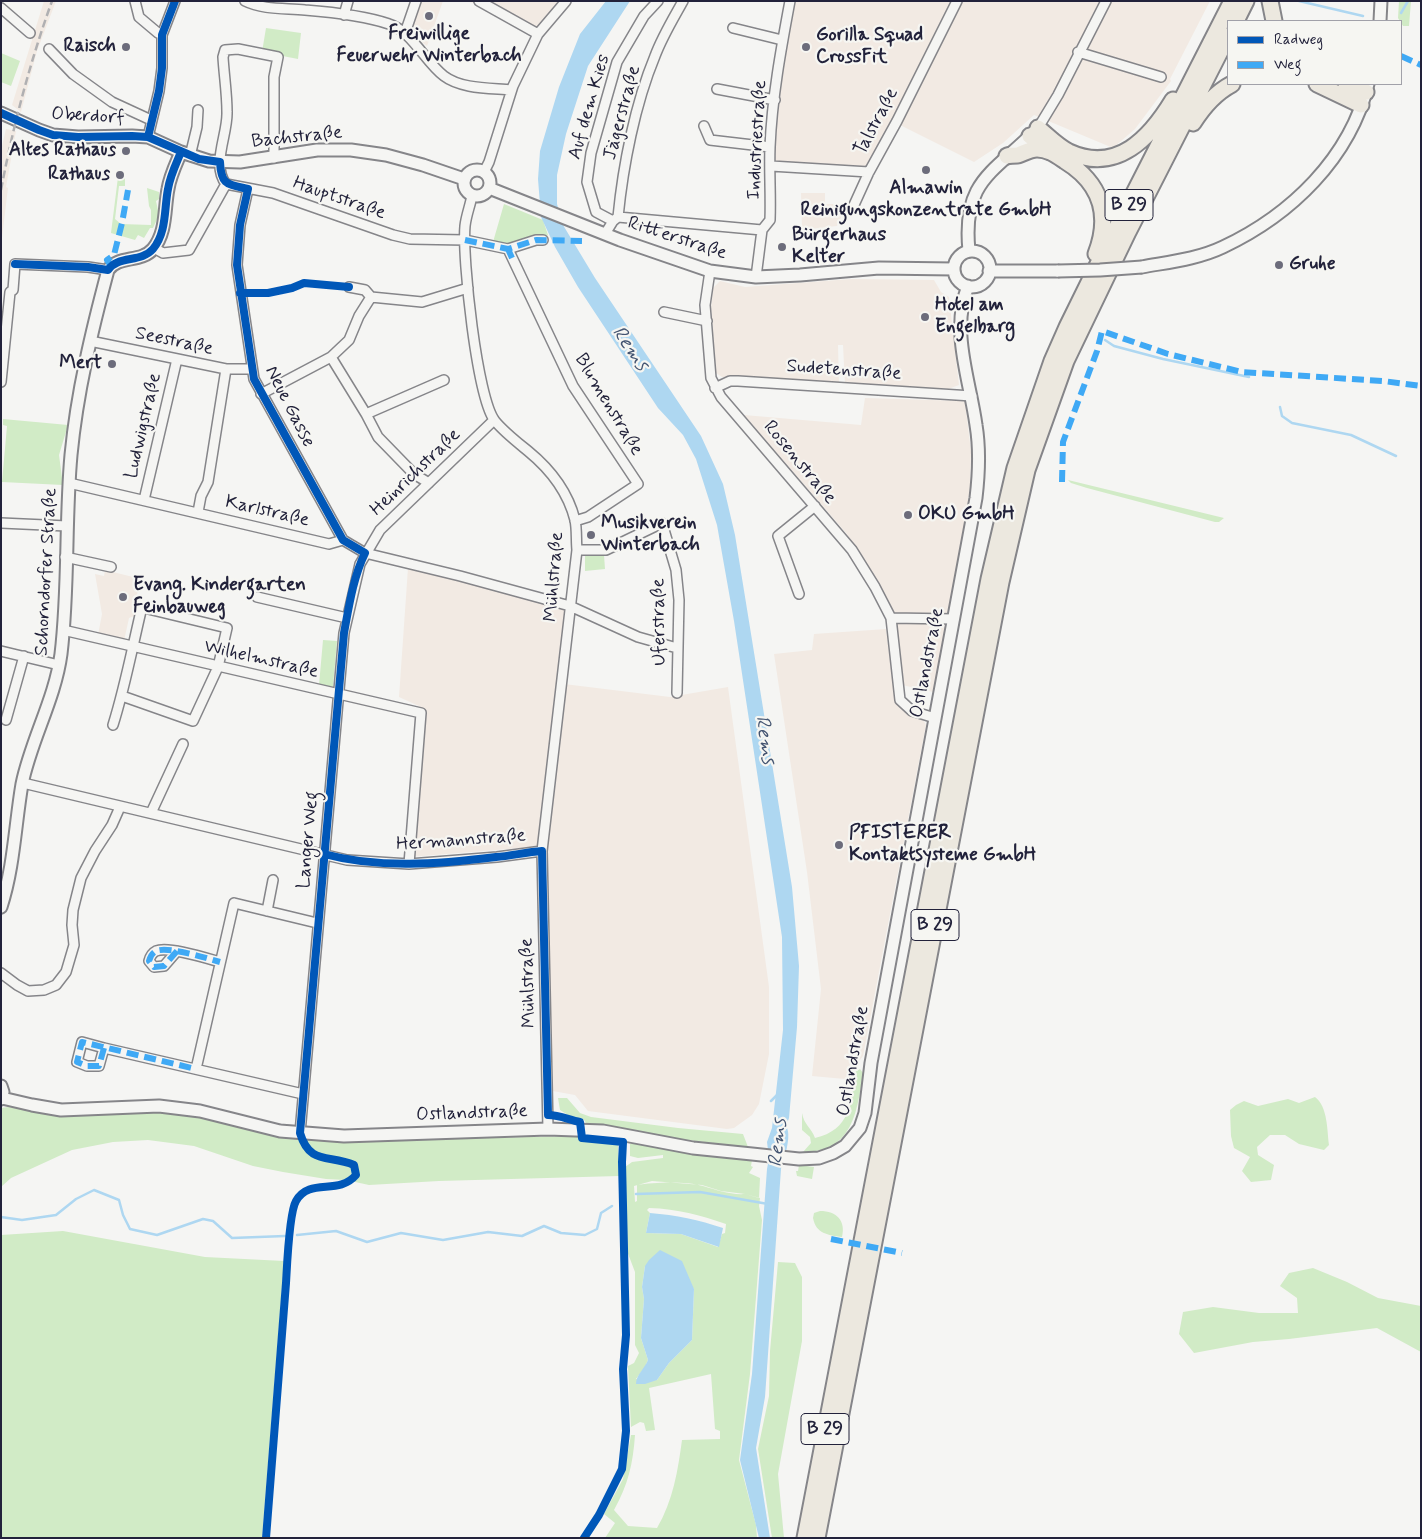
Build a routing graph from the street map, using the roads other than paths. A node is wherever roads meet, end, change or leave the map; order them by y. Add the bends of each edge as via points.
1 (135, 1) edge
2 (175, 1) edge
3 (245, 1) edge
4 (348, 1) edge
5 (416, 1) edge
6 (479, 1) edge
7 (566, 1) edge
8 (658, 1) edge
9 (683, 1) edge
10 (790, 1) edge
11 (958, 1) edge
12 (1106, 1) edge
13 (1232, 1) edge
14 (1246, 1) edge
15 (1270, 1) edge
16 (1381, 1) edge
17 (307, 6) edge
18 (1, 8) edge
19 (344, 15) junction
20 (1236, 20) edge
21 (1274, 20) edge
22 (1380, 20) edge
23 (733, 28) dead end
24 (30, 33) dead end
25 (405, 33) junction
26 (538, 34) junction
27 (162, 35) junction
28 (1227, 38) edge
29 (782, 40) junction
30 (49, 49) dead end
31 (1078, 52) junction
32 (1161, 77) dead end
33 (1190, 84) junction
34 (1231, 85) edge
35 (1322, 85) edge
36 (1348, 85) edge
37 (717, 89) dead end
38 (510, 90) junction
39 (1365, 93) edge
40 (774, 100) junction
41 (198, 110) dead end
42 (1, 113) edge
43 (151, 120) junction
44 (704, 126) dead end
45 (1034, 132) junction
46 (1178, 134) junction
47 (148, 137) junction
48 (770, 147) junction
49 (1050, 152) junction
50 (186, 154) junction
51 (1007, 156) junction
52 (274, 158) junction
53 (220, 162) junction
54 (771, 166) junction
55 (484, 172) junction
56 (869, 172) junction
57 (464, 179) junction
58 (226, 184) junction
59 (489, 188) junction
60 (248, 189) junction
61 (472, 196) junction
62 (854, 205) dead end
63 (615, 219) junction
64 (762, 230) junction
65 (604, 234) junction
66 (465, 240) junction
67 (543, 240) dead end
68 (154, 248) junction
69 (508, 249) junction
70 (969, 251) junction
71 (109, 268) junction
72 (954, 269) junction
73 (710, 271) junction
74 (989, 271) junction
75 (756, 277) junction
76 (968, 286) junction
77 (349, 287) dead end
78 (468, 288) junction
79 (371, 297) junction
80 (664, 312) dead end
81 (707, 321) junction
82 (1067, 327) junction
83 (90, 341) junction
84 (331, 357) junction
85 (177, 359) junction
86 (226, 369) junction
87 (251, 369) junction
88 (444, 380) dead end
89 (1, 382) edge
90 (715, 388) junction
91 (261, 394) junction
92 (972, 396) junction
93 (366, 414) junction
94 (494, 420) junction
95 (429, 482) junction
96 (69, 484) junction
97 (144, 500) junction
98 (815, 506) junction
99 (198, 512) junction
100 (575, 521) junction
101 (1, 523) edge
102 (67, 526) junction
103 (342, 540) junction
104 (577, 550) junction
105 (365, 553) junction
106 (65, 557) junction
107 (111, 567) dead end
108 (799, 594) dead end
109 (257, 597) dead end
110 (570, 606) junction
111 (347, 618) junction
112 (891, 618) junction
113 (954, 619) junction
114 (63, 630) junction
115 (133, 646) junction
116 (677, 648) junction
117 (1, 651) edge
118 (24, 656) junction
119 (59, 666) junction
120 (218, 667) junction
121 (677, 693) dead end
122 (339, 694) junction
123 (122, 696) junction
124 (935, 718) junction
125 (6, 720) dead end
126 (113, 725) dead end
127 (183, 744) dead end
128 (22, 784) junction
129 (120, 807) junction
130 (151, 813) junction
131 (542, 851) junction
132 (324, 854) junction
133 (409, 864) junction
134 (273, 880) dead end
135 (1, 907) edge
136 (267, 911) junction
137 (317, 923) junction
138 (177, 951) dead end
139 (220, 962) junction
140 (1, 973) edge
141 (104, 1048) dead end
142 (196, 1069) junction
143 (2, 1094) edge
144 (303, 1094) junction
145 (548, 1129) junction
146 (300, 1133) junction
147 (805, 1538) edge
148 (817, 1538) edge

1 - 27 street via 139,17
2 - 27 street
3 - 17 street via 269,8
4 - 19 street
5 - 25 street
6 - 26 street
7 - 26 street
8 - 63 street, Auf dem Kies via 644,16 617,62 590,153 587,182 596,212
9 - 63 street, Jägerstraße via 655,56 639,106
10 - 29 street, Industriestraße
11 - 56 street, Talstraße
12 - 31 street
13 - 33 highway, B 29
14 - 20 highway
15 - 21 highway
16 - 22 street
17 - 19 street
18 - 24 street
19 - 25 street via 390,24
23 - 29 street
25 - 38 street via 444,76 459,84
26 - 38 street
27 - 43 street via 160,84
28 - 46 highway, B 29
29 - 40 street, Industriestraße
30 - 43 street via 73,74 112,102
31 - 32 street
31 - 45 street via 1058,95
33 - 45 highway via 1179,89 1145,137 1126,152 1112,157 1093,159 1078,155
33 - 82 highway, B 29
34 - 46 highway via 1213,97 1190,127
35 - 39 highway
36 - 39 highway
37 - 40 street
38 - 55 street
39 - 74 street, bridge via 1349,132 1330,163 1297,200 1260,227 1222,247 1190,258 1142,267
40 - 48 street, Industriestraße
41 - 50 street via 197,127
42 - 47 street, Oberdorf via 54,135
43 - 47 street
44 - 48 street via 710,140
45 - 49 highway
45 - 51 street
46 - 148 highway, B 29 via 1066,361 1016,513
47 - 50 street, Bachstraße
48 - 54 street, Industriestraße
49 - 51 highway via 1036,149
49 - 82 highway via 1088,179 1104,217 1098,248 1069,313
50 - 53 street, Bachstraße
50 - 68 street via 171,175 164,226
51 - 70 street via 988,174 974,196 967,230
52 - 53 street, Bachstraße
52 - 53 street via 274,77 278,57 238,49 225,50 223,57 227,113
52 - 57 street, Bachstraße via 317,150 351,150 386,155
53 - 58 street via 221,176
54 - 56 street
54 - 64 street, Industriestraße via 770,220
55 - 57 street via 472,171
55 - 59 street via 489,179
56 - 62 street, Talstraße
57 - 61 street via 464,188
58 - 60 street, Hauptstraße
58 - 68 street via 189,250 163,253
59 - 61 street via 480,196
59 - 65 street, Ritterstraße
60 - 66 street, Hauptstraße via 273,193 410,239
60 - 87 street, Neue Gasse via 240,225 238,264
61 - 66 street via 465,224
63 - 64 street
63 - 65 street, Jägerstraße
64 - 75 street, Industriestraße
65 - 73 street, Ritterstraße
66 - 69 street, Hauptstraße
66 - 78 street, Mühlstraße
67 - 69 street
68 - 71 street
69 - 100 street, Blumenstraße via 573,386 638,484 588,517
70 - 72 street via 957,259
70 - 74 street via 984,256
71 - 83 street, Schorndorfer Straße
71 - 89 street via 15,264
72 - 75 street, Ritterstraße via 879,268
72 - 76 street via 960,282
73 - 75 street, Ritterstraße
73 - 81 street, Rosenstraße via 705,305
74 - 76 street via 982,284
76 - 92 street, Ostlandstraße via 960,316
77 - 79 street via 365,290
78 - 79 street via 422,302
78 - 94 street, Mühlstraße via 485,401
79 - 84 street via 348,340
80 - 81 street
81 - 90 street, Rosenstraße via 711,378
82 - 147 highway, B 29 via 1015,468 989,579
83 - 85 street, Seestraße
83 - 96 street, Schorndorfer Straße via 74,430
84 - 91 street
84 - 93 street
85 - 86 street, Seestraße
85 - 97 street, Ludwigstraße
86 - 87 street, Seestraße
86 - 99 street via 208,482
87 - 91 street, Neue Gasse
88 - 93 street
90 - 92 street, Sudetenstraße via 738,381
90 - 98 street, Rosenstraße
91 - 103 street, Neue Gasse
92 - 113 street, Ostlandstraße via 978,437 978,483
93 - 95 street via 378,437 414,474
94 - 95 street, Heinrichstraße
94 - 100 street, Mühlstraße via 556,479 568,499
95 - 105 street, Heinrichstraße via 380,530
96 - 97 street, Karlstraße
96 - 102 street, Schorndorfer Straße
97 - 99 street, Karlstraße
98 - 108 street via 778,536
98 - 112 street, Rosenstraße via 852,550
99 - 103 street, Karlstraße via 329,544
100 - 104 street, Mühlstraße
101 - 102 street
102 - 106 street, Schorndorfer Straße
103 - 105 street
104 - 110 street, Mühlstraße
104 - 116 street, Uferstraße via 606,550 662,523 676,570
105 - 110 street
105 - 111 street, Langer Weg
106 - 107 street
106 - 114 street, Schorndorfer Straße
109 - 111 street
110 - 116 street via 638,636
110 - 131 street, Mühlstraße
111 - 122 street, Langer Weg
112 - 113 street
112 - 124 street, Rosenstraße via 900,700 912,711
113 - 124 street, Ostlandstraße
114 - 115 street, Wilhelmstraße
114 - 119 street, Schorndorfer Straße
115 - 120 street, Wilhelmstraße
115 - 120 street via 144,608 227,628
115 - 123 street
116 - 121 street, Uferstraße
117 - 118 street
118 - 119 street
118 - 125 street
119 - 128 street, Schorndorfer Straße
120 - 122 street, Wilhelmstraße
120 - 123 street via 193,721
122 - 132 street, Langer Weg
122 - 133 street, Wilhelmstraße via 422,713
123 - 126 street
124 - 145 street, Ostlandstraße via 863,1121 850,1141 839,1150 819,1158 799,1159 693,1148 603,1131
127 - 130 street
128 - 129 street, Hermannstraße
128 - 135 street, Schorndorfer Straße via 10,871
129 - 130 street, Hermannstraße
129 - 140 street via 81,878 73,910 74,945 66,972 56,985 28,991
130 - 132 street, Hermannstraße
131 - 133 street, Hermannstraße
131 - 145 street, Mühlstraße
132 - 133 street, Hermannstraße via 347,860
132 - 137 street, Langer Weg
134 - 136 street
136 - 137 street
136 - 139 street via 234,903
137 - 144 street, Langer Weg
138 - 139 street
139 - 142 street
141 - 142 street
142 - 144 street
143 - 146 street, Ostlandstraße via 32,1105 61,1110 158,1106 200,1111 257,1127
144 - 146 street, Langer Weg
145 - 146 street, Ostlandstraße via 344,1136

